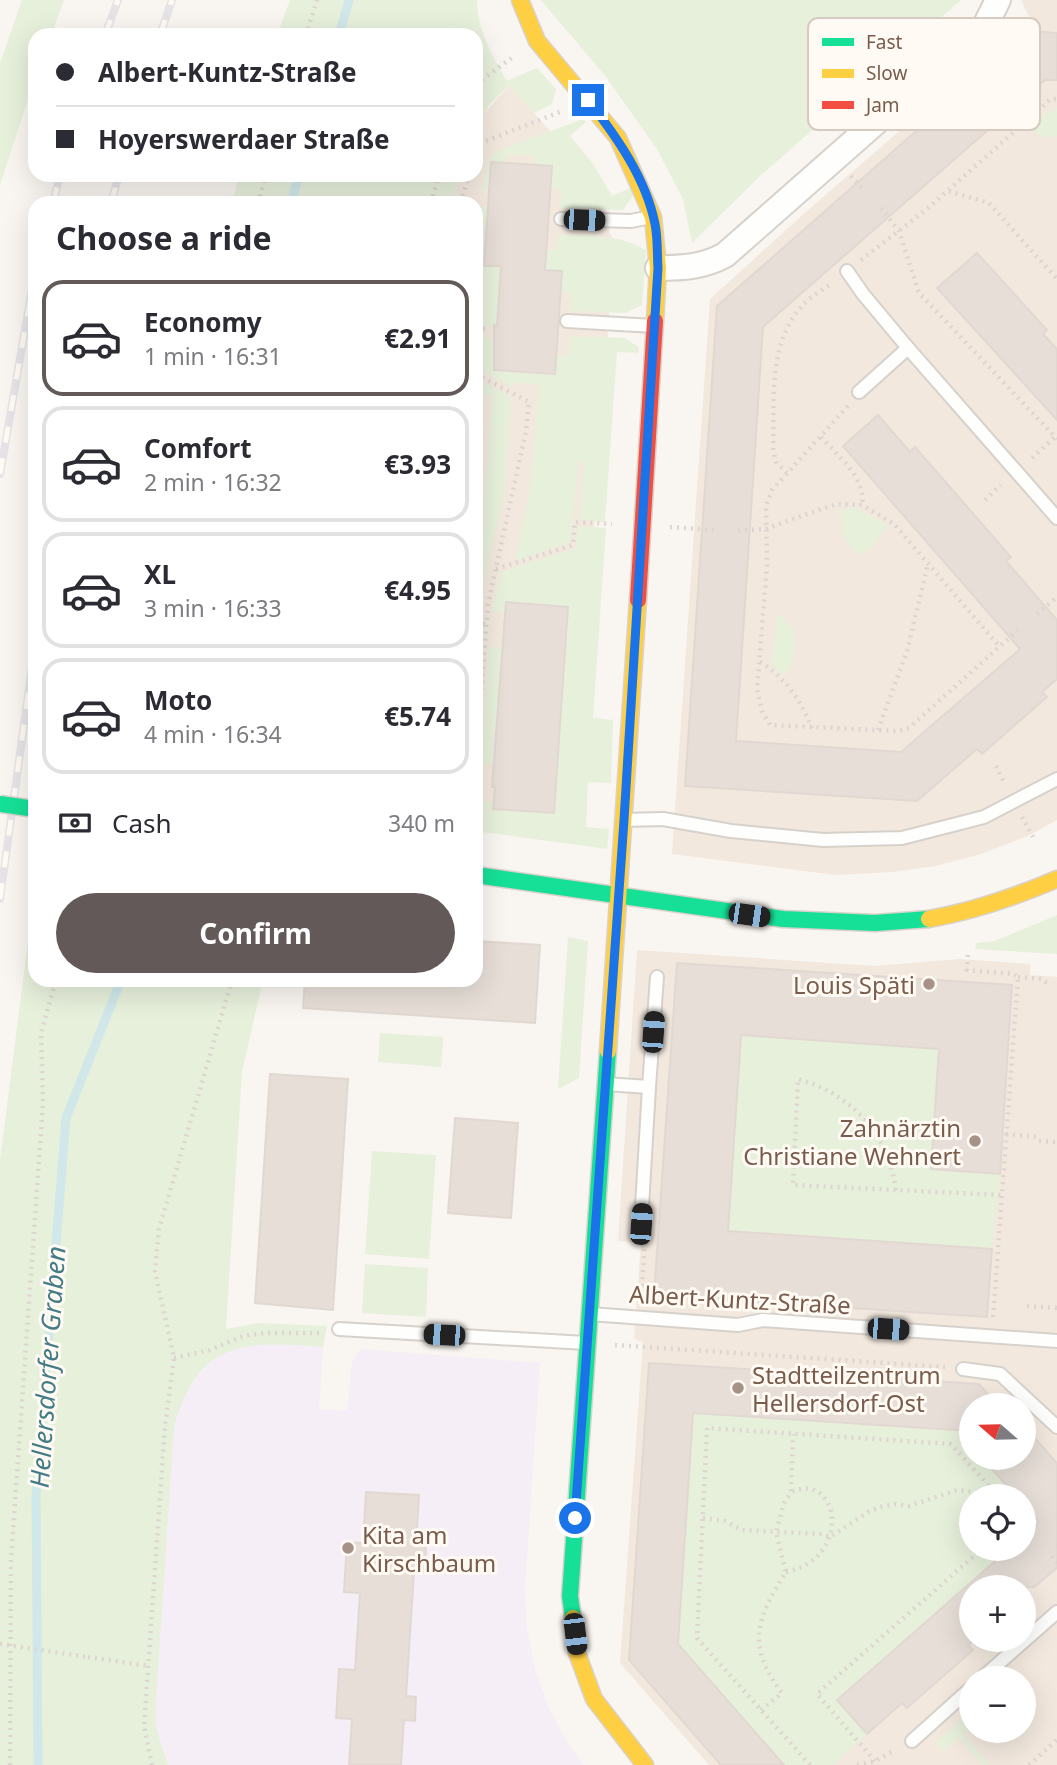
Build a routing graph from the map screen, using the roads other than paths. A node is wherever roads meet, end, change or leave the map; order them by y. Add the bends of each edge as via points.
1 (520, 0) edge
2 (998, 0) edge
3 (989, 18) edge
4 (867, 130) edge
5 (653, 217) junction
6 (561, 219) dead end
7 (658, 268) junction
8 (847, 271) road end
9 (567, 321) dead end
10 (654, 326) junction
11 (908, 348) junction
12 (859, 392) road end
13 (1057, 518) edge
14 (1057, 779) edge
15 (0, 804) edge
16 (28, 808) edge
17 (624, 820) junction
18 (483, 876) edge
19 (1057, 879) edge
20 (618, 896) junction
21 (657, 977) dead end
22 (605, 1084) junction
23 (649, 1087) junction
24 (641, 1224) road end
25 (589, 1314) junction
26 (339, 1329) road end
27 (1057, 1341) edge
28 (587, 1343) junction
29 (963, 1369) road end
30 (1057, 1427) edge
31 (1057, 1612) edge
32 (996, 1666) edge
33 (959, 1699) edge
34 (912, 1741) road end
35 (645, 1765) edge

1 - 5 street via 537,41 618,138
2 - 3 street
4 - 7 street via 725,255 693,267
5 - 6 lane via 631,221
5 - 7 street
7 - 10 street
8 - 11 lane
9 - 10 lane
10 - 17 street
11 - 12 lane
11 - 13 lane
14 - 17 lane via 984,817 902,838 823,840 663,819
15 - 16 street, bridge
17 - 20 street
18 - 20 street
19 - 20 street via 980,910 886,924 772,918
20 - 22 street
21 - 23 lane
22 - 23 lane
22 - 25 street
23 - 24 lane
25 - 27 lane, Albert-Kuntz-Straße via 738,1325 763,1320
25 - 28 street
26 - 28 lane
28 - 35 street via 570,1596 577,1653 594,1699
29 - 30 lane via 1000,1374
31 - 32 lane
33 - 34 lane

